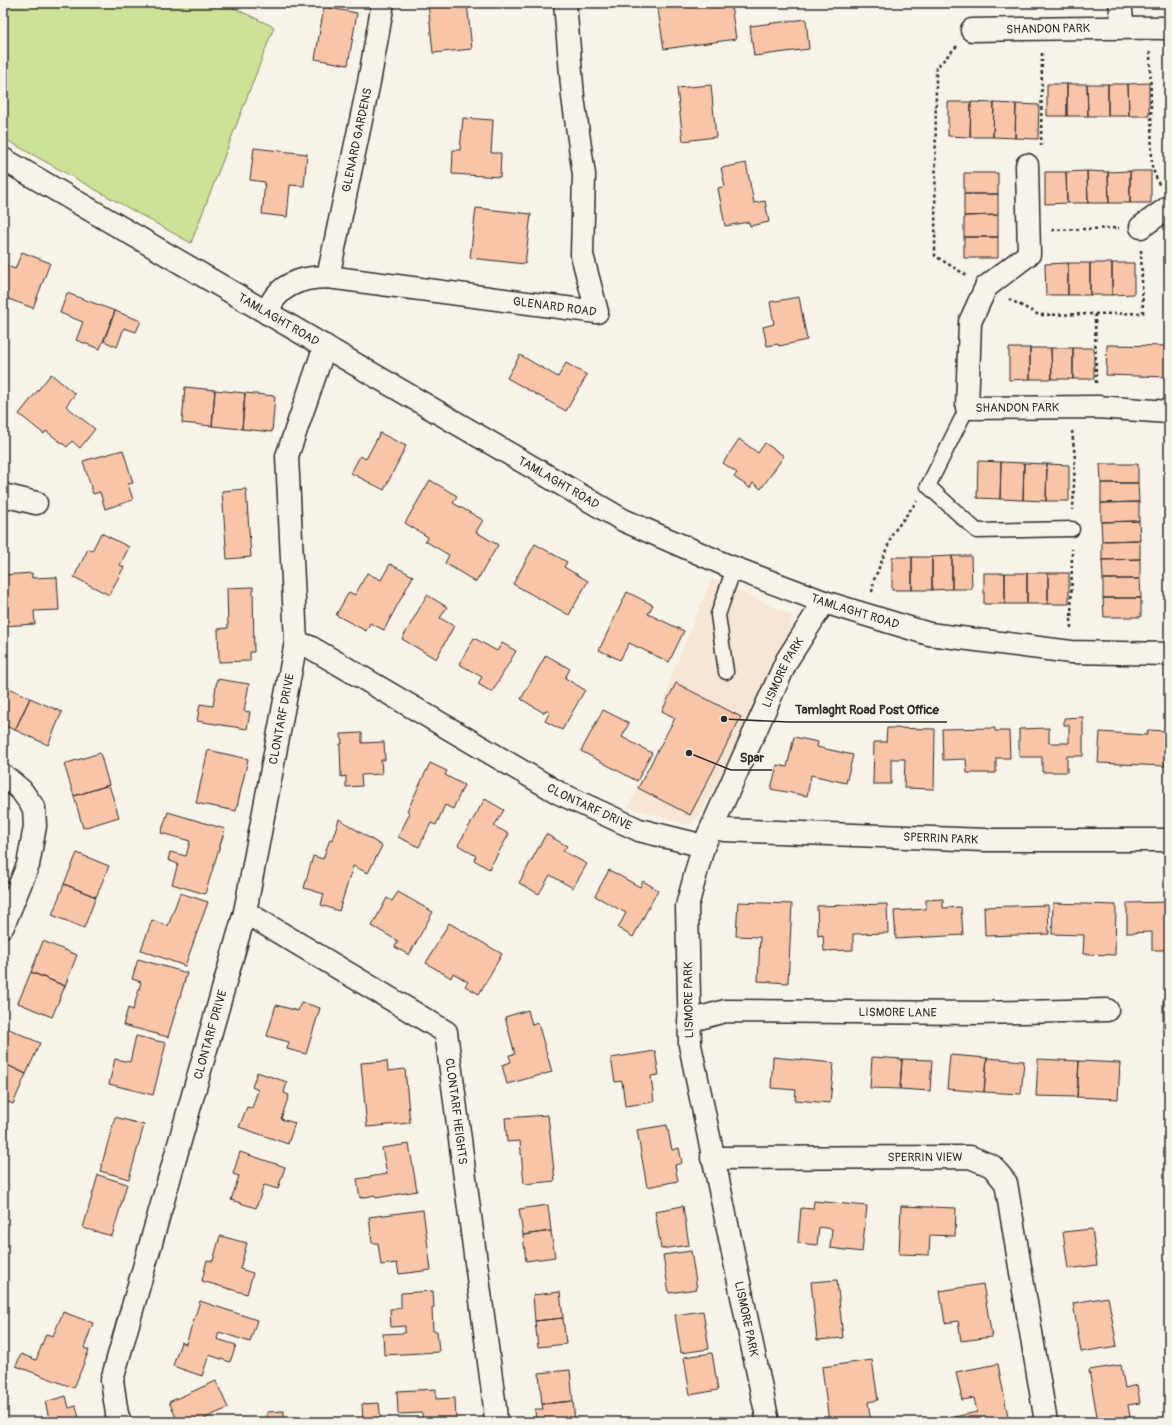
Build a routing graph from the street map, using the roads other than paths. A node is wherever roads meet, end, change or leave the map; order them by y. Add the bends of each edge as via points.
1 (383, 3) edge
2 (565, 3) edge
3 (1120, 3) edge
4 (1123, 27) junction
5 (1159, 28) edge
6 (972, 30) road end
7 (3, 159) edge
8 (1027, 165) road end
9 (1169, 207) edge
10 (1141, 227) road end
11 (328, 277) junction
12 (267, 313) junction
13 (325, 346) junction
14 (967, 408) junction
15 (1169, 412) edge
16 (3, 495) edge
17 (36, 503) dead end
18 (1072, 529) road end
19 (734, 568) junction
20 (824, 602) junction
21 (296, 642) junction
22 (1169, 654) edge
23 (726, 672) dead end
24 (3, 775) edge
25 (708, 837) junction
26 (1169, 840) edge
27 (245, 912) junction
28 (3, 926) edge
29 (1107, 1010) dead end
30 (689, 1021) junction
31 (712, 1158) junction
32 (120, 1422) edge
33 (496, 1422) edge
34 (768, 1422) edge
35 (1046, 1422) edge

1 - 11 street, GLENARD GARDENS
2 - 11 street, GLENARD ROAD via 573,98 584,175 582,255 597,312
3 - 4 street
4 - 5 street, SHANDON PARK
4 - 6 street, SHANDON PARK
7 - 12 street, TAMLAGHT ROAD
8 - 14 street, SHANDON PARK via 1029,254 986,287 970,322
9 - 10 street
11 - 12 street, GLENARD ROAD via 296,281 282,290 270,303
12 - 13 street, TAMLAGHT ROAD
13 - 19 street, TAMLAGHT ROAD via 622,520
13 - 21 street, CLONTARF DRIVE via 287,456
14 - 15 street, SHANDON PARK via 1097,406
14 - 18 lane via 928,486 977,530
16 - 17 street
19 - 20 street, TAMLAGHT ROAD
19 - 23 lane via 718,615
20 - 22 street, TAMLAGHT ROAD via 929,634 1071,652
20 - 25 street, LISMORE PARK via 787,660
21 - 25 street, CLONTARF DRIVE via 310,647 559,793 639,830 692,843
21 - 27 street, CLONTARF DRIVE
24 - 28 street via 22,790 34,808 35,826 28,865
25 - 26 street, SPERRIN PARK via 724,830 984,840
25 - 30 street, LISMORE PARK via 687,906
27 - 32 street, CLONTARF DRIVE via 112,1380
27 - 33 street, CLONTARF HEIGHTS via 446,1032
29 - 30 street, LISMORE LANE via 979,1013 725,1011
30 - 31 street, LISMORE PARK via 690,1045
31 - 34 street, LISMORE PARK
31 - 35 street, SPERRIN VIEW via 970,1157 992,1166 1006,1183

